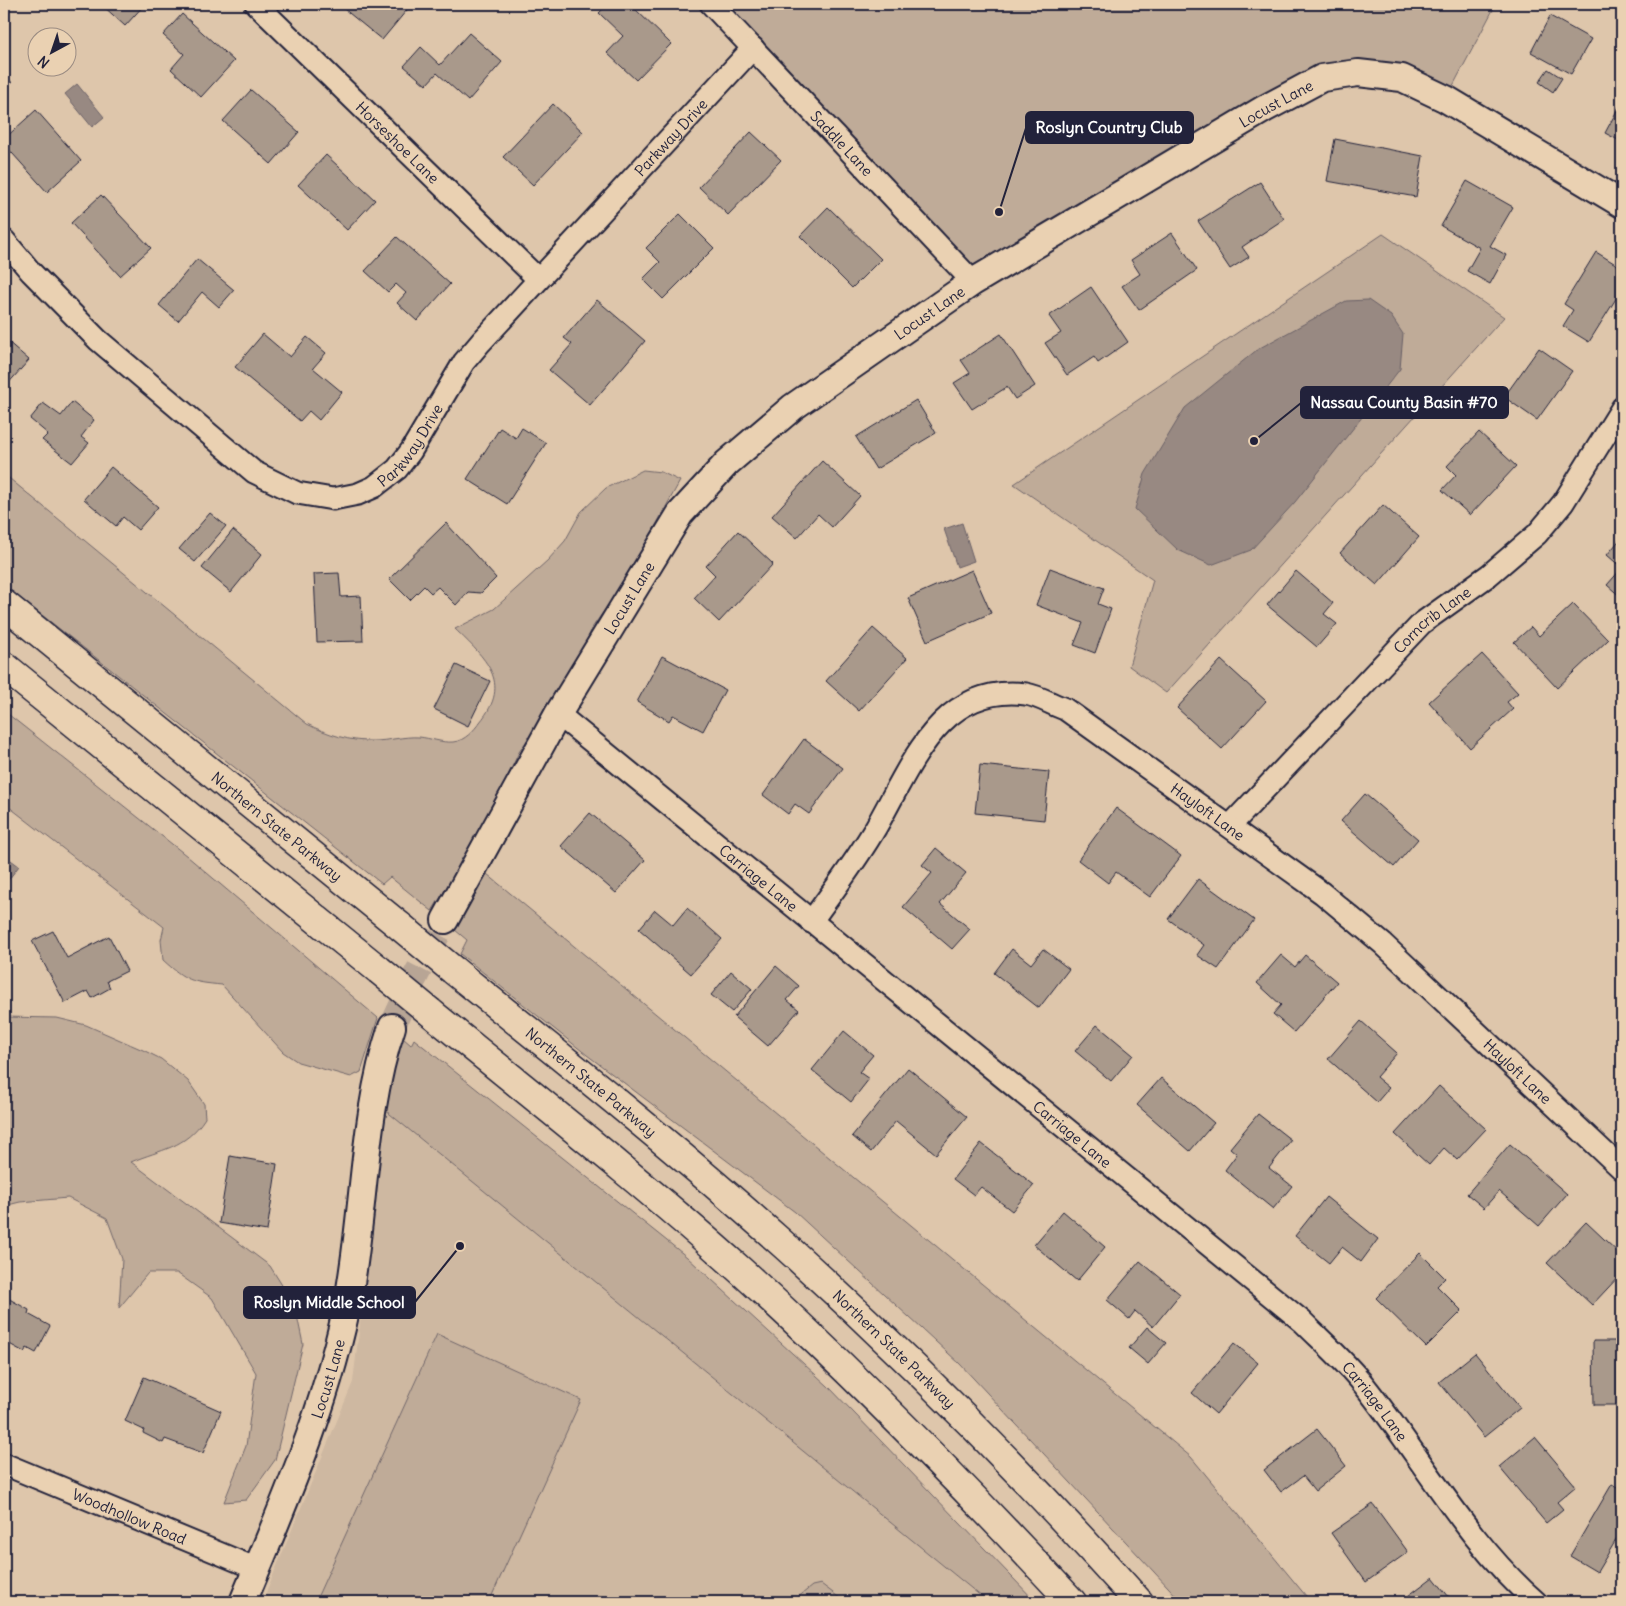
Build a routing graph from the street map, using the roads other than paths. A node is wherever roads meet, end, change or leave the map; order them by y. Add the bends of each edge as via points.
1 (256, 4) edge
2 (711, 4) edge
3 (753, 48) junction
4 (1622, 204) edge
5 (4, 240) edge
6 (538, 279) junction
7 (973, 282) junction
8 (1622, 408) edge
9 (4, 604) edge
10 (4, 666) edge
11 (558, 714) junction
12 (1230, 826) junction
13 (445, 920) tunnel mouth
14 (811, 922) junction
15 (392, 1027) tunnel mouth
16 (1622, 1169) edge
17 (4, 1464) edge
18 (1082, 1538) junction
19 (257, 1569) junction
20 (243, 1602) edge
21 (1072, 1602) edge
22 (1139, 1602) edge
23 (1157, 1602) edge
24 (1536, 1602) edge

1 - 6 street, Horseshoe Lane
2 - 3 street, Saddle Lane
3 - 6 street, Parkway Drive
3 - 7 street, Saddle Lane
4 - 7 street, Locust Lane via 1446,99 1402,78 1358,72 1322,78 1264,108
5 - 6 street, Parkway Drive via 98,340 254,472 297,493 333,499 374,487 397,470 412,451 464,362
7 - 11 street, Locust Lane via 793,407 727,463 680,514
8 - 12 street, Corncrib Lane via 1564,503 1537,534 1489,576 1422,623
9 - 18 highway, Northern State Parkway, bridge via 595,1084 784,1245 962,1413
10 - 21 highway, bridge via 618,1165 798,1324 920,1442
11 - 13 street, Locust Lane
11 - 14 street, Carriage Lane
12 - 14 street, Hayloft Lane via 1065,709 1027,694 988,695 958,707 929,735 869,840
12 - 16 street, Hayloft Lane via 1322,893 1383,944
14 - 24 street, Carriage Lane via 1303,1322 1363,1383 1474,1534 1514,1583
15 - 19 street, Locust Lane via 376,1092 354,1265 336,1351 302,1456
17 - 19 street, Woodhollow Road
18 - 22 highway, Northern State Parkway
18 - 23 highway
19 - 20 street, Locust Lane

